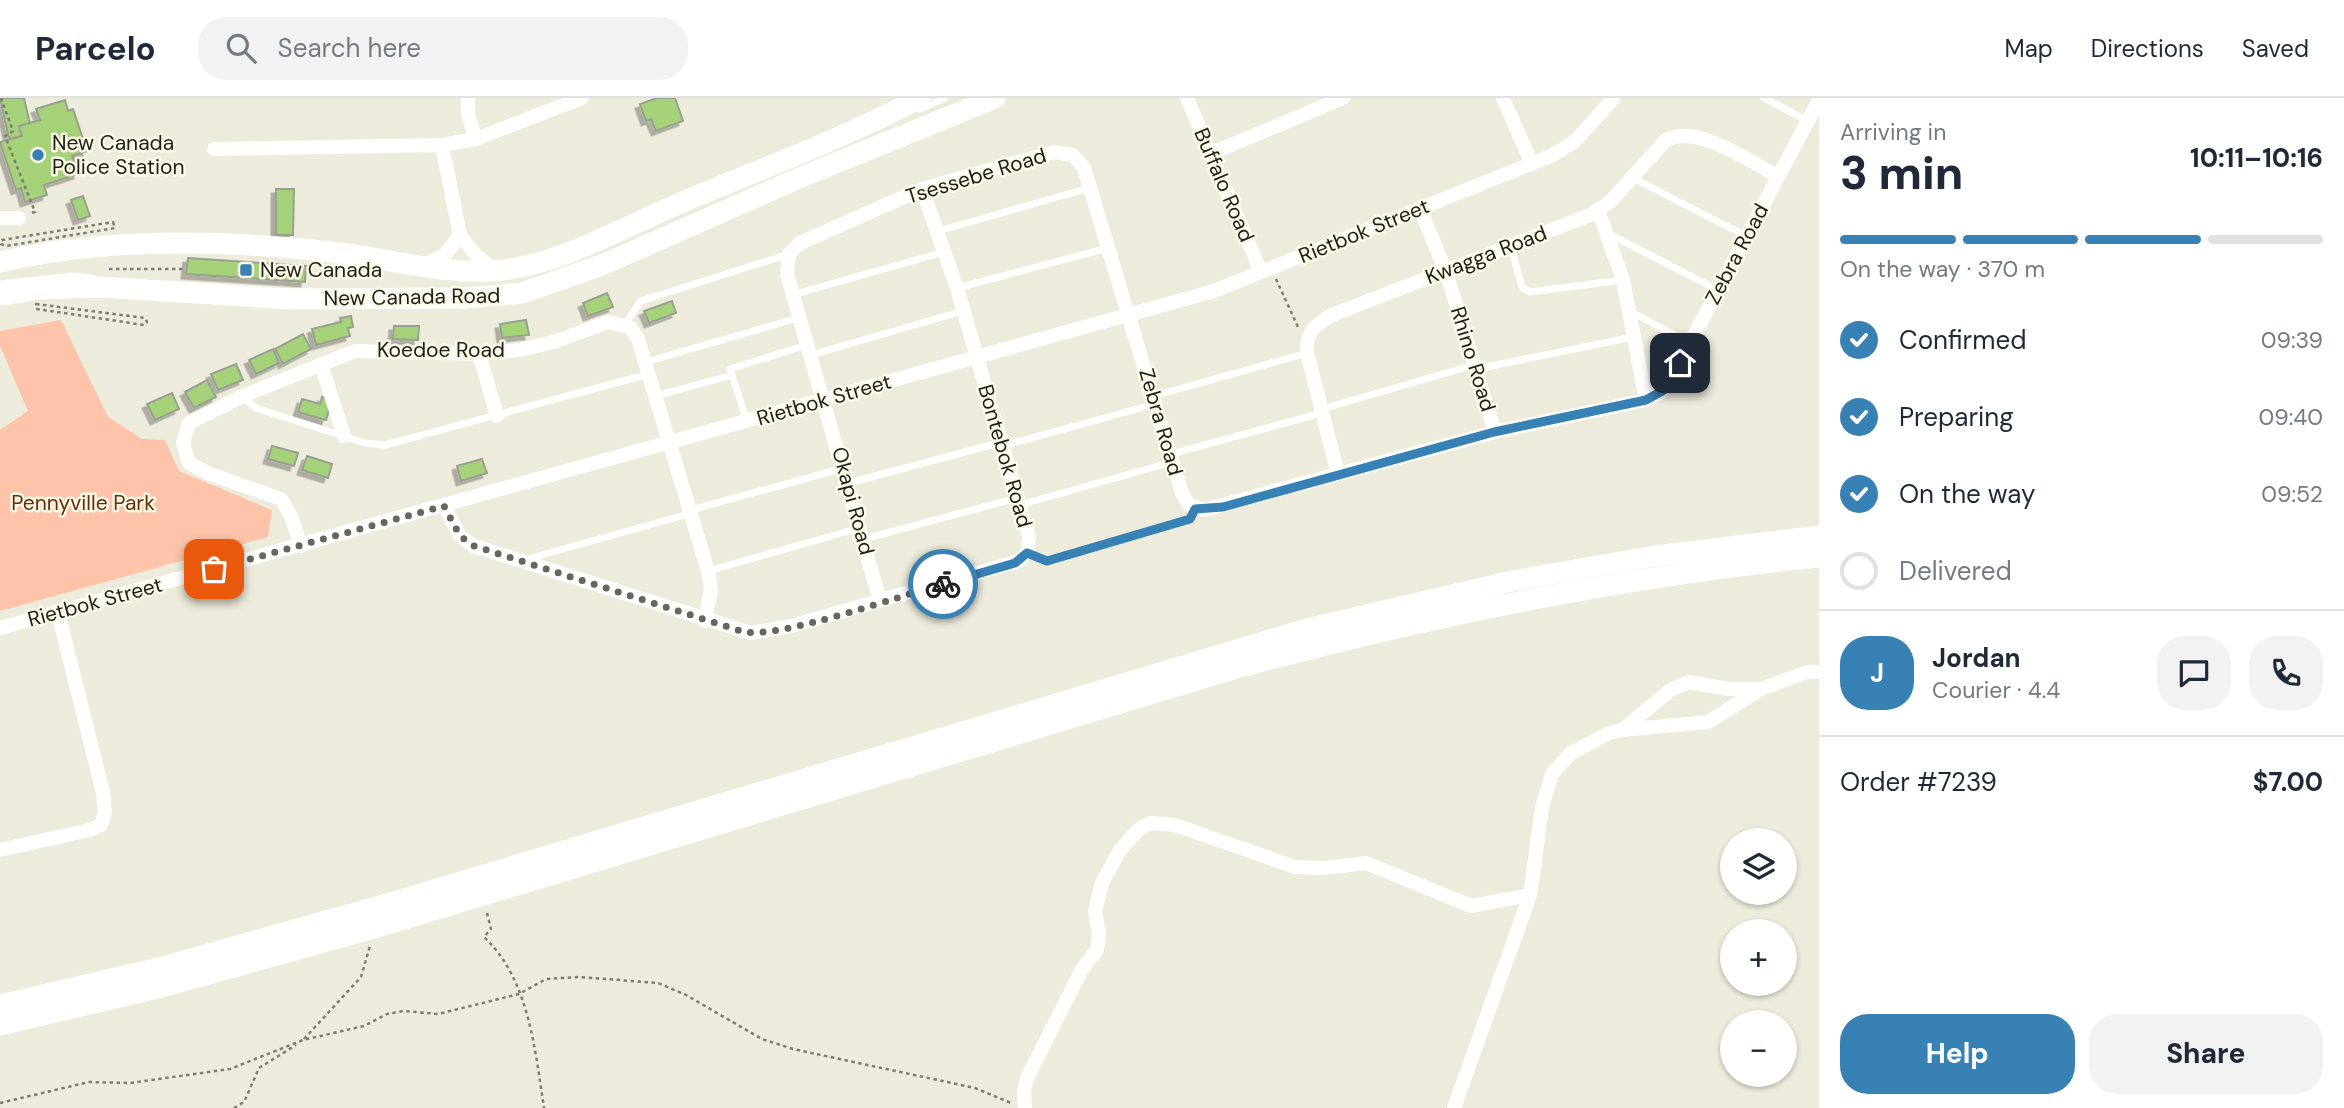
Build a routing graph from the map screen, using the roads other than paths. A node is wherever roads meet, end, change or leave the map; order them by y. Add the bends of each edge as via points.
1 (468, 98) edge
2 (582, 98) edge
3 (920, 98) edge
4 (945, 98) edge
5 (975, 98) edge
6 (995, 98) edge
7 (1188, 98) edge
8 (1343, 98) edge
9 (1503, 98) edge
10 (1614, 98) edge
11 (1764, 98) edge
12 (1819, 100) edge
13 (1808, 121) junction
14 (476, 139) junction
15 (442, 145) junction
16 (214, 149) dead end
17 (1212, 153) junction
18 (1532, 164) junction
19 (1778, 176) junction
20 (1633, 178) junction
21 (1090, 188) junction
22 (922, 190) junction
23 (1420, 208) junction
24 (1598, 210) junction
25 (0, 218) edge
26 (19, 218) road end
27 (938, 231) junction
28 (1609, 234) junction
29 (460, 235) junction
30 (1746, 236) junction
31 (1511, 246) junction
32 (1109, 247) junction
33 (945, 252) junction
34 (789, 254) junction
35 (0, 262) edge
36 (420, 267) junction
37 (0, 269) edge
38 (1266, 270) junction
39 (495, 271) junction
40 (1446, 272) junction
41 (1623, 280) junction
42 (0, 284) edge
43 (957, 288) junction
44 (1718, 290) junction
45 (0, 295) edge
46 (792, 295) junction
47 (963, 311) junction
48 (1630, 311) junction
49 (1130, 314) junction
50 (798, 318) junction
51 (625, 324) junction
52 (1634, 337) junction
53 (1690, 343) junction
54 (1307, 346) junction
55 (809, 350) junction
56 (479, 354) junction
57 (977, 357) junction
58 (321, 364) junction
59 (1476, 367) junction
60 (648, 368) junction
61 (732, 375) junction
62 (243, 396) junction
63 (656, 396) junction
64 (824, 400) junction
65 (1155, 400) junction
66 (1646, 400) junction
67 (1322, 411) junction
68 (497, 415) junction
69 (747, 422) junction
70 (1494, 432) junction
71 (344, 436) junction
72 (671, 443) junction
73 (1003, 444) junction
74 (1172, 458) junction
75 (845, 468) junction
76 (1338, 474) junction
77 (849, 483) junction
78 (1019, 501) junction
79 (444, 506) junction
80 (1195, 509) junction
81 (692, 512) junction
82 (863, 534) junction
83 (1819, 536) edge
84 (301, 546) junction
85 (1027, 553) junction
86 (1819, 557) edge
87 (519, 561) junction
88 (708, 571) junction
89 (880, 601) junction
90 (58, 612) junction
91 (705, 621) junction
92 (0, 628) edge
93 (1819, 672) edge
94 (1761, 689) junction
95 (1622, 730) junction
96 (0, 850) edge
97 (1530, 895) junction
98 (0, 1005) edge
99 (0, 1025) edge
100 (1020, 1106) edge
101 (1454, 1108) edge

1 - 14 street
2 - 14 street
3 - 39 main road, New Canada Road via 585,244
4 - 37 lane, New Canada Road via 563,261 512,276 447,276 347,259 159,248
5 - 42 lane, New Canada Road via 583,263 502,289 335,292 73,276
6 - 45 main road, New Canada Road via 602,265 522,293 291,299 99,287
7 - 17 street, Buffalo Road
8 - 17 street
9 - 18 street
10 - 18 street, Rietbok Street via 1568,146
11 - 13 lane
12 - 13 street, Zebra Road
13 - 19 street, Zebra Road
14 - 15 street
15 - 16 street
15 - 29 street
17 - 38 street, Buffalo Road
18 - 23 street, Rietbok Street
19 - 20 street, Kwagga Road via 1705,139 1678,134 1666,140
19 - 30 street, Zebra Road
20 - 24 street, Kwagga Road
20 - 30 lane
21 - 22 street, Tsessebe Road via 1081,163 1059,151
21 - 27 lane
21 - 32 street, Tsessebe Road
22 - 27 street, Bontebok Road
22 - 34 street, Tsessebe Road via 809,238
23 - 38 street, Rietbok Street
23 - 40 street, Rhino Road
24 - 28 street
24 - 31 street, Kwagga Road
25 - 26 street
27 - 33 street, Bontebok Road
28 - 41 street
28 - 44 lane
29 - 36 street via 445,255
29 - 39 street
30 - 44 street, Zebra Road
31 - 40 street, Kwagga Road
31 - 41 lane via 1522,287 1530,292
32 - 43 lane
32 - 49 street, Tsessebe Road
33 - 43 street, Bontebok Road
33 - 46 lane
34 - 46 street via 786,266
34 - 51 lane via 641,301
35 - 36 main road, New Canada Road via 127,245 197,244 337,253
36 - 39 main road, New Canada Road
38 - 49 street, Rietbok Street
40 - 54 street, Kwagga Road via 1332,315 1310,330
40 - 59 street, Rhino Road
41 - 48 street
43 - 47 street, Bontebok Road
44 - 53 street, Zebra Road
46 - 50 street
47 - 55 lane
47 - 57 street, Bontebok Road
48 - 52 street
48 - 53 lane
49 - 57 street, Rietbok Street
49 - 65 street, Zebra Road
50 - 55 street
50 - 60 lane
51 - 56 street, Koedoe Road via 602,323 539,345
51 - 60 street via 634,331
52 - 59 lane
52 - 66 street
53 - 66 street, Zebra Road via 1664,390
54 - 65 lane
54 - 67 street
55 - 61 lane via 730,369
55 - 64 street
56 - 58 street, Koedoe Road via 363,350
56 - 68 street
57 - 64 street, Rietbok Street
57 - 73 street, Bontebok Road
58 - 62 street, Koedoe Road
58 - 71 street
59 - 67 lane
59 - 70 street, Rhino Road
60 - 63 street
60 - 68 lane
61 - 63 lane
61 - 69 lane
62 - 71 lane via 256,408
62 - 84 street, Koedoe Road via 189,423 183,443 187,459 199,470 281,499
63 - 72 street
64 - 69 street, Rietbok Street
64 - 75 street, Okapi Road
65 - 73 lane
65 - 74 street, Zebra Road
66 - 70 street
67 - 74 lane
67 - 76 street
68 - 71 lane via 386,445
69 - 72 street, Rietbok Street
70 - 76 street
72 - 79 street, Rietbok Street
72 - 81 street
73 - 77 lane
73 - 78 street, Bontebok Road
74 - 78 lane
74 - 80 street, Zebra Road via 1182,493
75 - 77 street, Okapi Road
75 - 81 lane
76 - 80 street via 1223,507
77 - 82 street, Okapi Road
78 - 82 lane
78 - 85 street, Bontebok Road via 1029,537
79 - 84 street, Rietbok Street
79 - 87 street, Bontebok Road via 465,541
80 - 85 lane via 1190,519 1047,561
81 - 87 lane
81 - 88 street
82 - 88 lane
82 - 89 street, Okapi Road
83 - 98 main road via 1655,556 1512,581 1307,629 342,917 159,968
84 - 90 street, Rietbok Street
85 - 89 street, Bontebok Road via 1015,563
86 - 99 main road via 1590,587 1363,634 371,929 162,987
87 - 91 street, Bontebok Road
88 - 91 street via 711,589
89 - 91 street, Bontebok Road via 759,633
90 - 92 street, Rietbok Street
90 - 96 street via 103,793 104,819 90,831
93 - 94 street
94 - 95 street via 1708,722
94 - 95 street via 1689,682 1672,689
95 - 97 street via 1572,752 1552,774 1542,807
97 - 100 street via 1471,906 1366,863 1295,867 1175,825 1151,823 1120,850 1102,883 1095,911 1097,950 1081,971 1027,1078
97 - 101 street

